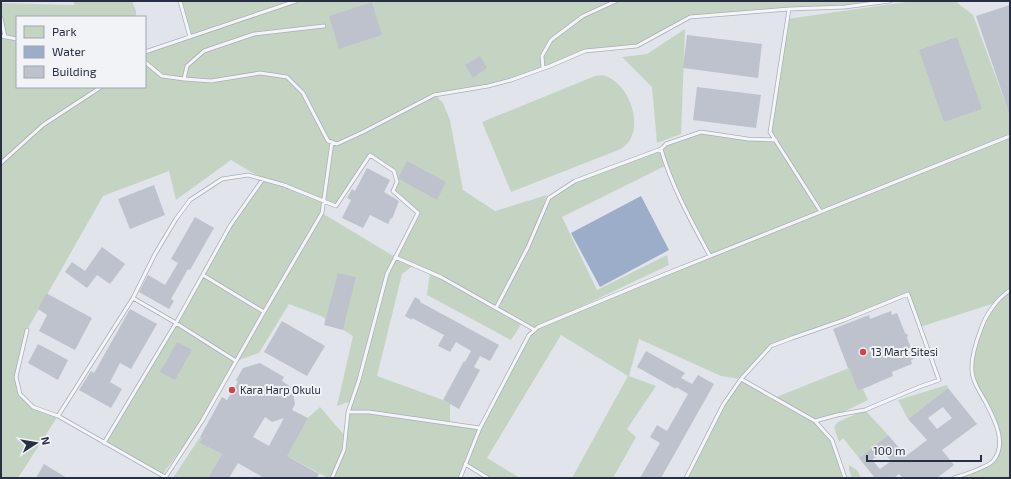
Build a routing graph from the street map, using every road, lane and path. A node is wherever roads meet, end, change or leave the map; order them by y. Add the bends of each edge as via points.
1 (180, 1) edge
2 (296, 1) edge
3 (616, 1) edge
4 (890, 1) edge
5 (789, 9) junction
6 (1, 18) edge
7 (324, 26) dead end
8 (3, 36) edge
9 (190, 37) junction
10 (16, 39) edge
11 (146, 52) edge
12 (146, 63) edge
13 (543, 68) junction
14 (184, 79) junction
15 (99, 88) edge
16 (1010, 136) edge
17 (776, 140) junction
18 (332, 142) junction
19 (661, 149) junction
20 (1, 163) edge
21 (263, 179) junction
22 (324, 202) junction
23 (822, 212) junction
24 (710, 256) junction
25 (395, 257) junction
26 (202, 275) junction
27 (1010, 290) edge
28 (133, 298) junction
29 (496, 308) junction
30 (264, 312) junction
31 (176, 323) junction
32 (27, 330) dead end
33 (535, 330) junction
34 (236, 361) junction
35 (741, 379) junction
36 (348, 412) junction
37 (58, 416) junction
38 (815, 421) junction
39 (480, 428) junction
40 (104, 443) junction
41 (466, 464) junction
42 (165, 478) edge
43 (332, 478) edge
44 (460, 478) edge
45 (488, 478) edge
46 (686, 478) edge
47 (845, 478) edge
48 (954, 478) edge

1 - 9 lane
2 - 9 lane
3 - 13 lane via 583,16 551,40 542,56
4 - 5 lane
5 - 13 lane via 690,17 637,46 585,51
5 - 17 lane via 770,132
6 - 8 lane
7 - 14 lane via 254,34 204,51 187,66
8 - 10 lane
9 - 11 lane
12 - 14 lane via 162,76
13 - 18 lane via 488,86 434,95 337,144
14 - 18 lane via 211,81 260,73 287,77 303,93 328,140
15 - 20 lane via 43,125
16 - 23 lane
17 - 19 lane via 701,132 666,144
17 - 23 lane
18 - 22 lane
19 - 24 lane via 668,174
19 - 29 lane via 575,181 549,198 528,247
21 - 22 lane
21 - 26 lane via 230,226
21 - 28 lane via 248,176 222,179 190,200 155,254
22 - 25 lane via 336,206 370,155 394,171 398,182 393,191 418,213
22 - 30 lane via 322,213
23 - 24 lane
24 - 33 lane
25 - 29 lane via 441,277
25 - 36 lane via 387,274
26 - 30 lane
26 - 31 lane
27 - 48 lane via 996,303 984,320 972,360 972,377 997,424 998,452 992,462
28 - 31 lane
28 - 37 lane
29 - 33 lane
30 - 34 lane
31 - 34 lane
31 - 40 lane
32 - 37 lane via 16,377 20,394 33,407
33 - 39 lane via 529,335
34 - 42 lane via 202,421
35 - 38 lane
35 - 38 lane via 771,346 908,294 940,380 865,410
35 - 46 lane via 724,405
36 - 39 lane via 369,412
36 - 43 lane via 344,450
37 - 40 lane
38 - 47 lane via 832,440
39 - 41 lane
40 - 42 lane
41 - 44 lane
41 - 45 lane

